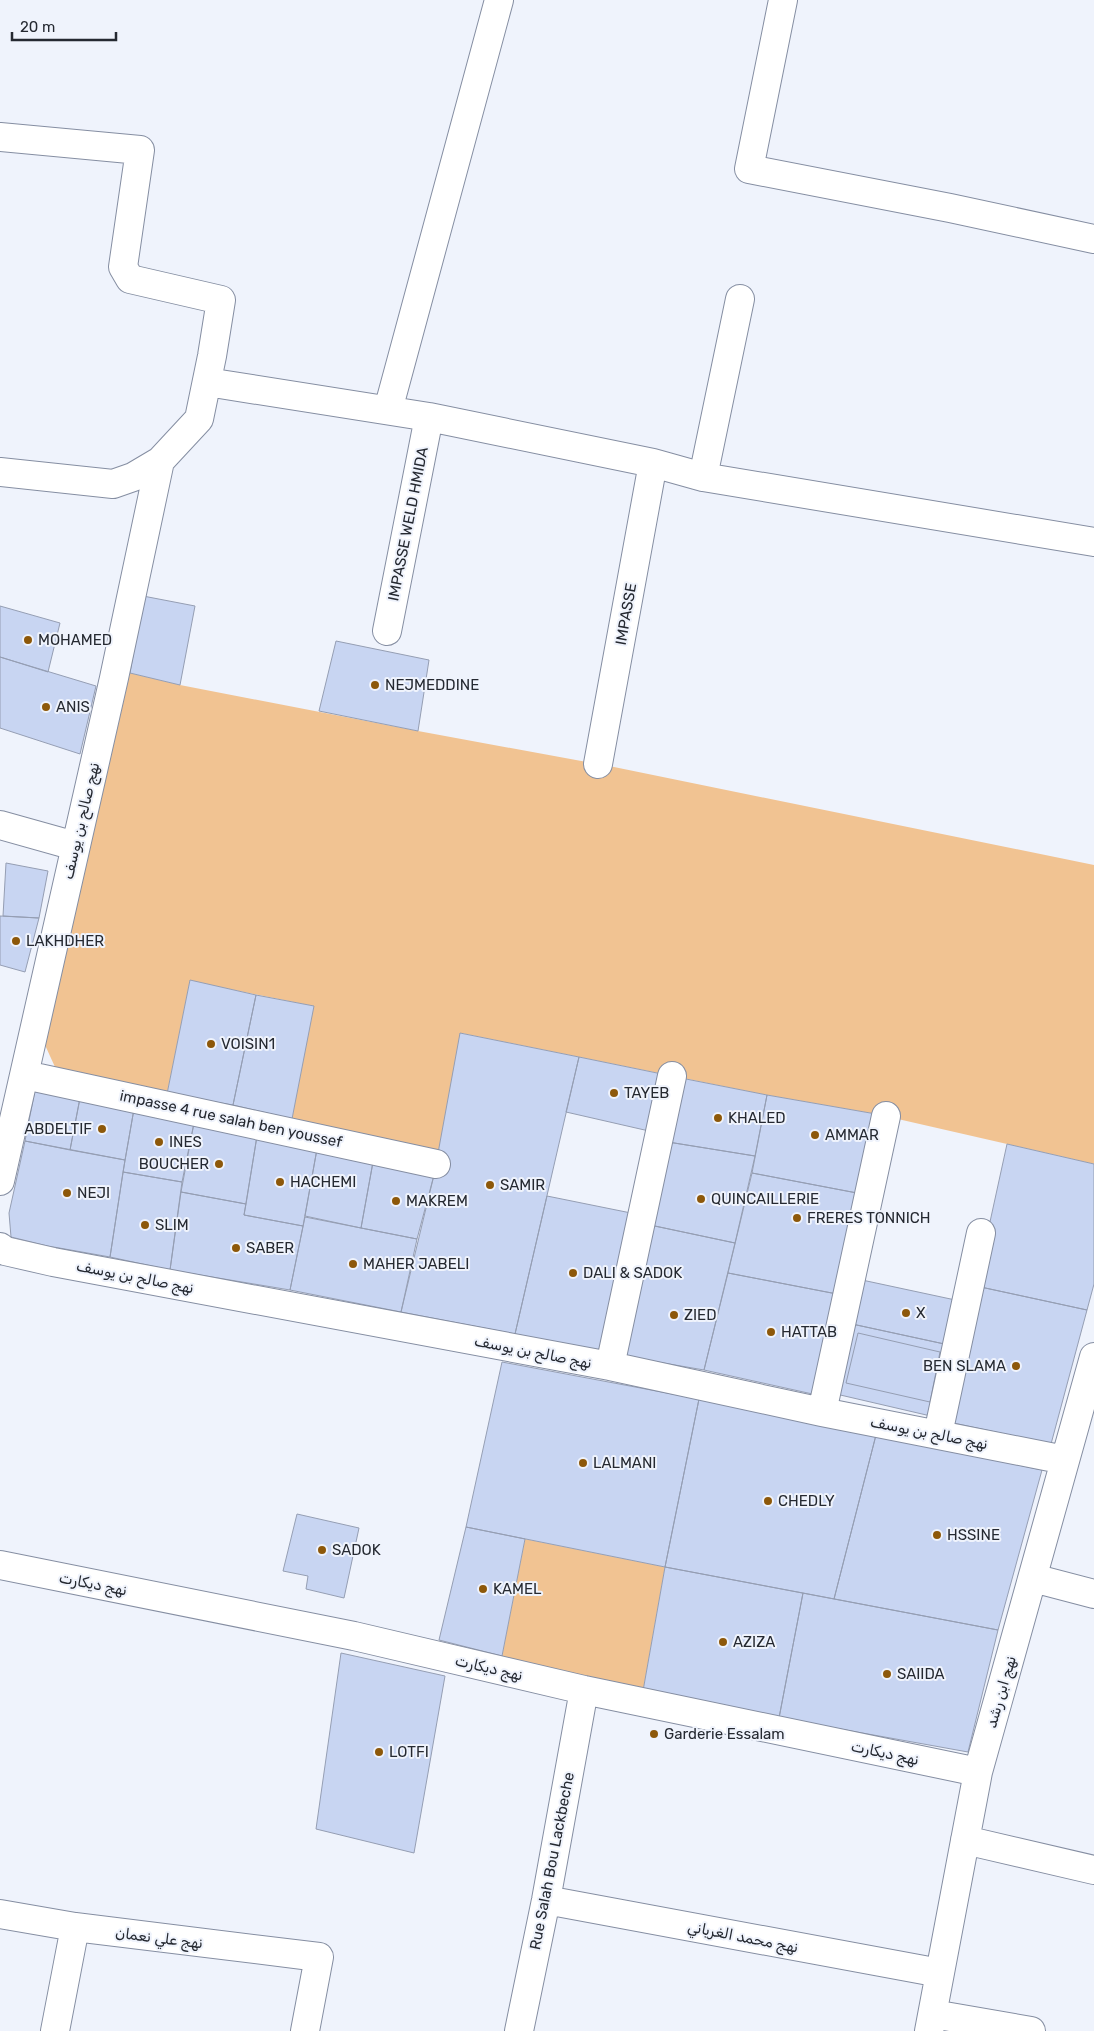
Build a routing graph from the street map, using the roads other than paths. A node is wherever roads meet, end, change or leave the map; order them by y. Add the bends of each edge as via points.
1 (499, 0) edge
2 (783, 0) edge
3 (0, 137) edge
4 (1094, 239) edge
5 (740, 299) dead end
6 (207, 382) junction
7 (388, 410) junction
8 (429, 417) junction
9 (160, 461) junction
10 (653, 463) junction
11 (0, 472) edge
12 (703, 477) junction
13 (1094, 542) edge
14 (387, 631) dead end
15 (598, 764) dead end
16 (0, 826) edge
17 (75, 846) junction
18 (25, 1074) junction
19 (672, 1076) dead end
20 (886, 1116) dead end
21 (436, 1164) dead end
22 (0, 1181) edge
23 (981, 1233) dead end
24 (0, 1247) edge
25 (1094, 1357) edge
26 (610, 1366) junction
27 (822, 1412) junction
28 (1084, 1431) edge
29 (938, 1434) junction
30 (1065, 1460) junction
31 (0, 1565) edge
32 (1033, 1578) junction
33 (1094, 1594) edge
34 (584, 1690) junction
35 (978, 1772) junction
36 (965, 1840) junction
37 (1094, 1870) edge
38 (546, 1900) junction
39 (0, 1914) edge
40 (75, 1927) junction
41 (940, 1973) junction
42 (931, 2022) edge
43 (55, 2031) edge
44 (306, 2031) edge
45 (519, 2031) edge
46 (1031, 2031) edge

1 - 7 street
2 - 4 street via 749,169
3 - 6 street via 140,150 124,267 130,279 221,300
5 - 12 street
6 - 7 street
6 - 9 street via 199,419
7 - 8 street
8 - 10 street
8 - 14 street, IMPASSE WELD HMIDA
9 - 11 street via 133,477 113,484
9 - 17 street, نهج صالح بن يوسف
10 - 12 street
10 - 15 street, IMPASSE
12 - 13 street
16 - 17 street
17 - 18 street, نهج صالح بن يوسف
18 - 21 street, impasse 4 rue salah ben youssef
18 - 22 street, نهج صالح بن يوسف
19 - 26 street
20 - 27 street
23 - 29 street
24 - 26 street, نهج صالح بن يوسف via 5,1252 53,1262
25 - 28 street, نهج ابن رشد
26 - 27 street, نهج صالح بن يوسف
27 - 29 street, نهج صالح بن يوسف
28 - 30 street, نهج ابن رشد
29 - 30 street, نهج صالح بن يوسف
30 - 32 street, نهج ابن رشد
31 - 34 street, نهج ديكارت via 354,1636
32 - 33 street
32 - 35 street, نهج ابن رشد
34 - 35 street, نهج ديكارت
34 - 38 street, Rue Salah Bou Lackbeche
35 - 36 street, نهج ابن رشد
36 - 37 street
36 - 41 street, نهج ابن رشد
38 - 41 street, نهج محمد الغرياني
38 - 45 street, Rue Salah Bou Lackbeche
39 - 40 street, نهج علي نعمان
40 - 43 street
40 - 44 street, نهج علي نعمان via 319,1957
41 - 42 street, نهج ابن رشد
42 - 46 street

